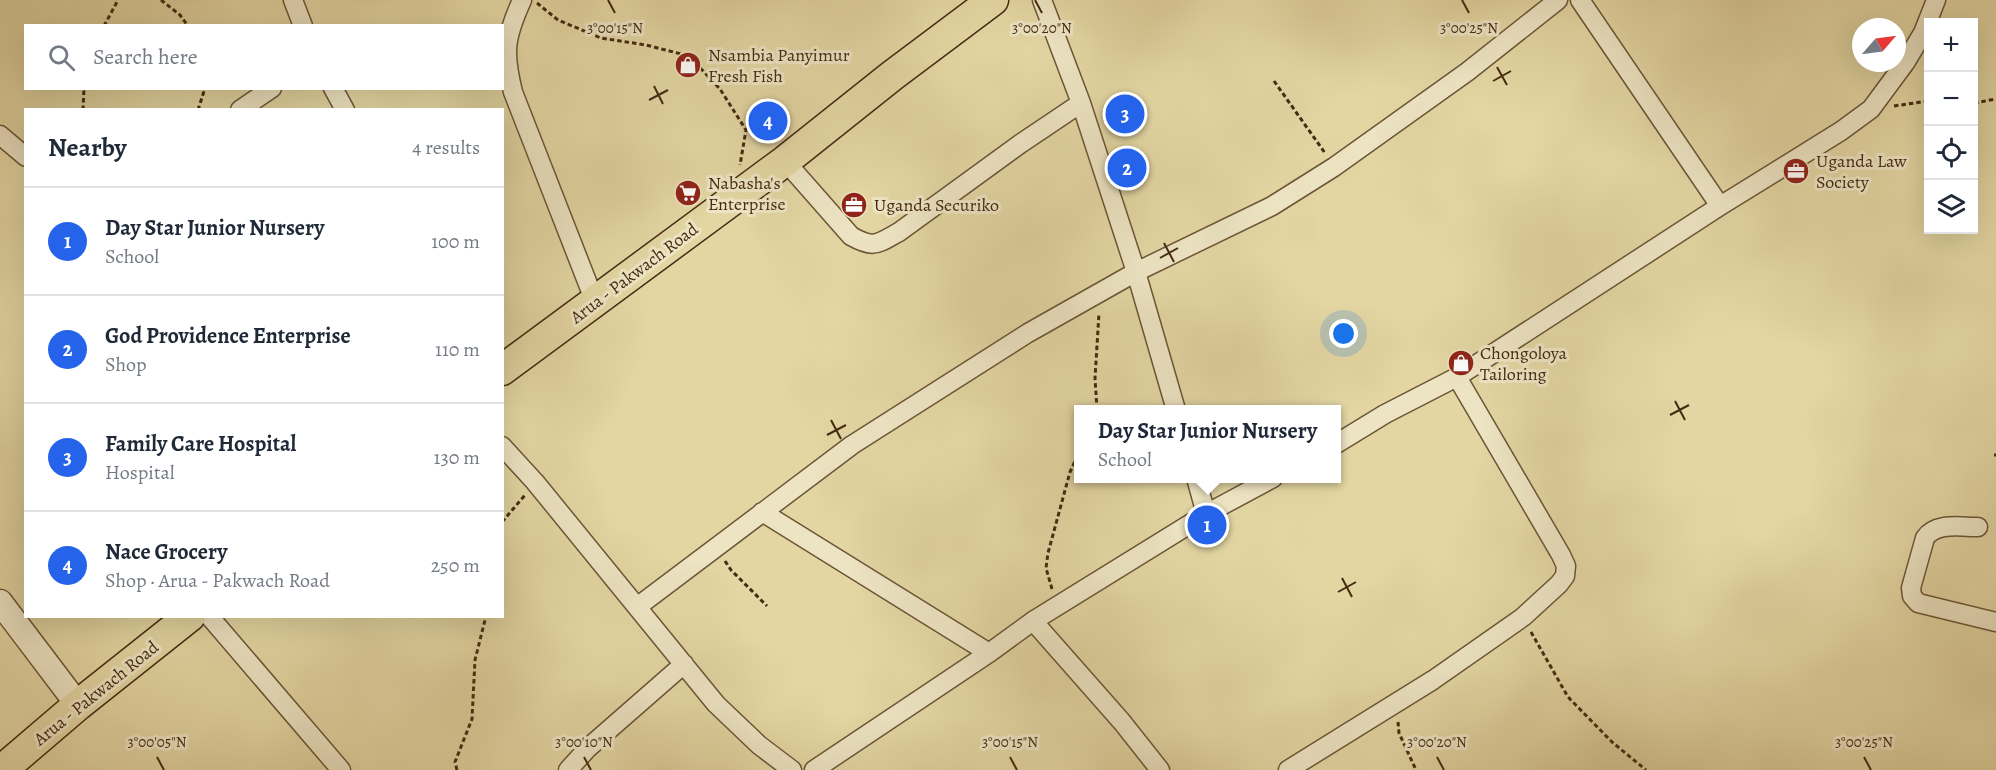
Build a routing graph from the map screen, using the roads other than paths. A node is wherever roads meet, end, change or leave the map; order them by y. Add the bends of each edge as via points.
1 (293, 0) edge
2 (522, 0) edge
3 (993, 0) edge
4 (1042, 0) edge
5 (1558, 0) edge
6 (1580, 0) edge
7 (1936, 0) edge
8 (302, 24) edge
9 (269, 90) edge
10 (334, 90) edge
11 (1081, 103) junction
12 (243, 108) edge
13 (344, 108) edge
14 (0, 135) edge
15 (24, 156) edge
16 (785, 161) junction
17 (1720, 206) junction
18 (1136, 272) junction
19 (596, 302) junction
20 (504, 369) edge
21 (1457, 377) junction
22 (1175, 405) edge
23 (1341, 441) edge
24 (504, 448) edge
25 (1197, 483) edge
26 (1265, 483) edge
27 (762, 512) junction
28 (1206, 514) junction
29 (1978, 526) dead end
30 (0, 602) edge
31 (637, 607) junction
32 (187, 618) edge
33 (211, 618) edge
34 (1033, 621) junction
35 (1996, 622) edge
36 (989, 653) junction
37 (684, 664) junction
38 (78, 705) junction
39 (2, 770) edge
40 (341, 770) edge
41 (568, 770) edge
42 (792, 770) edge
43 (814, 770) edge
44 (1160, 770) edge
45 (1288, 770) edge

1 - 8 street
2 - 19 street via 510,25 506,64 513,92
3 - 16 main road, Arua - Pakwach Road
4 - 11 street
5 - 18 street via 1467,72 1335,167 1272,206
6 - 17 street
7 - 17 street via 1923,33 1871,109
9 - 12 street
10 - 13 street
11 - 16 street via 899,232 879,242 865,244 851,236
11 - 18 street
14 - 15 street
16 - 19 main road, Arua - Pakwach Road
17 - 21 street
18 - 22 street
18 - 27 street via 1028,333 852,445
19 - 20 main road, Arua - Pakwach Road
21 - 23 street
21 - 45 street via 1561,555 1565,576 1523,617 1433,680
24 - 31 street
25 - 28 street
26 - 28 street
27 - 31 street
27 - 36 street
28 - 34 street
29 - 35 street via 1937,527 1929,532 1911,588 1912,596 1918,603
30 - 38 street
31 - 37 street
32 - 38 main road, Arua - Pakwach Road
33 - 40 street
34 - 36 street
34 - 44 street
36 - 43 street
37 - 41 street
37 - 42 street via 716,704
38 - 39 main road, Arua - Pakwach Road

